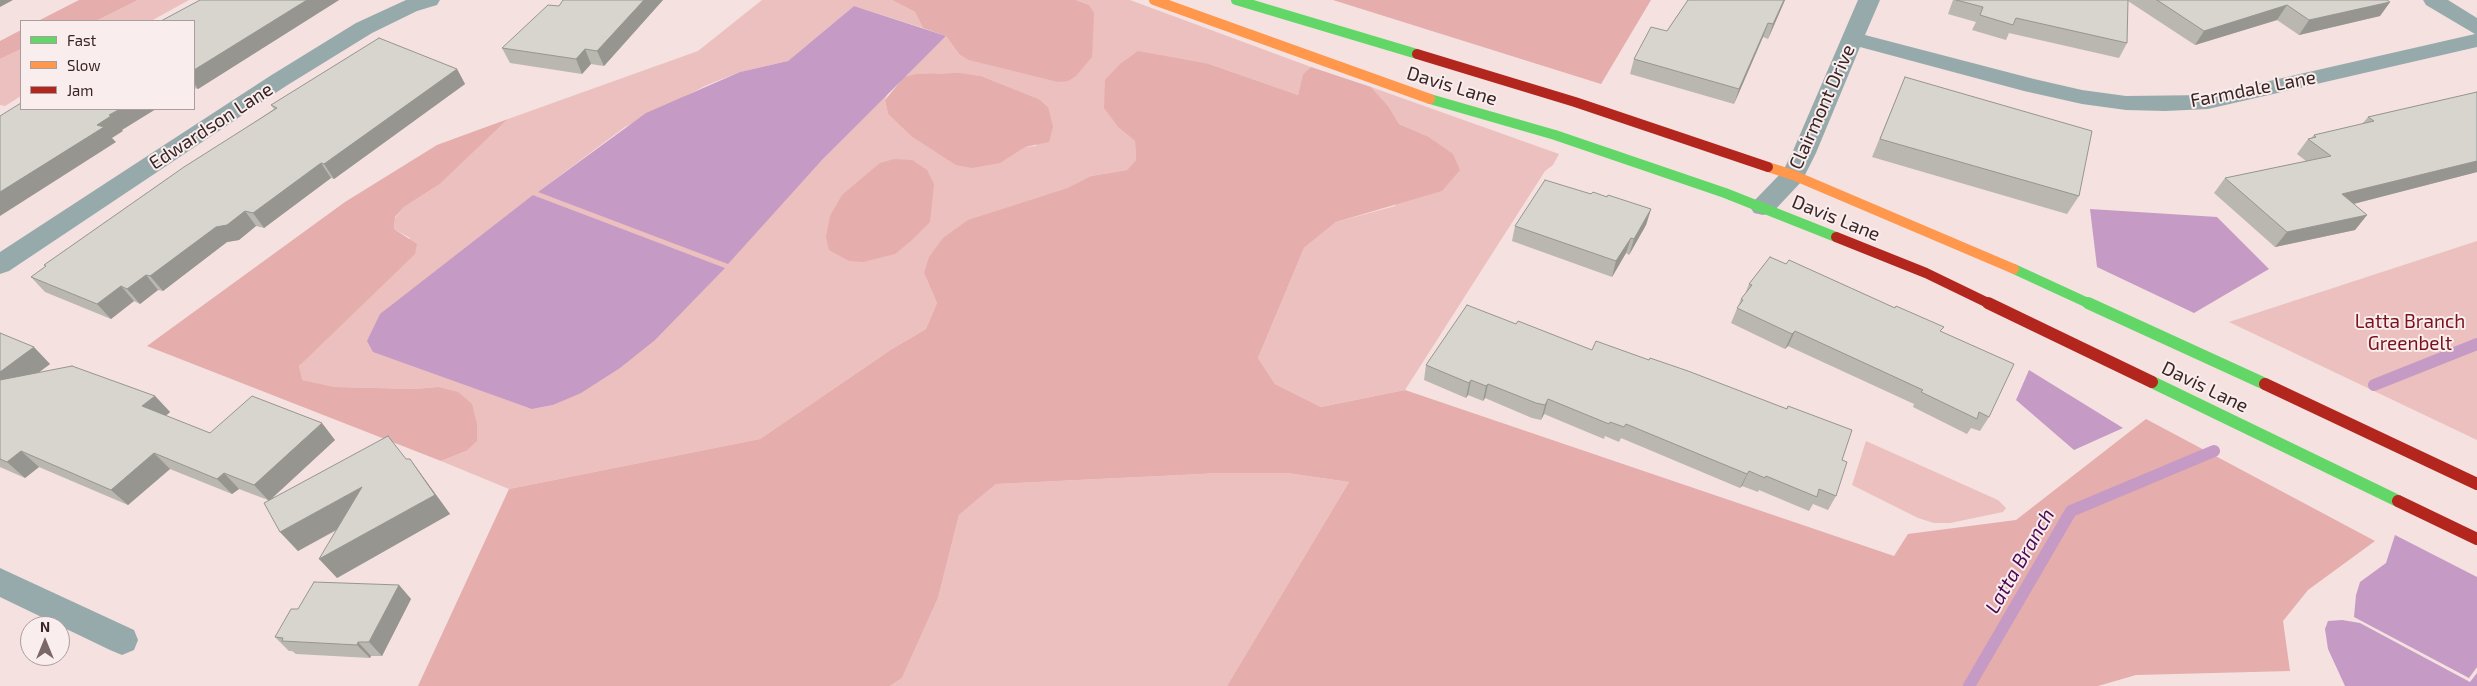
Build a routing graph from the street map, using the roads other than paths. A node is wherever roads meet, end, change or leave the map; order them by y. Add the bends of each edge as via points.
1 (429, 0) edge
2 (1154, 0) edge
3 (1236, 0) edge
4 (1869, 0) edge
5 (2434, 0) edge
6 (2477, 28) edge
7 (1853, 38) junction
8 (2477, 40) edge
9 (1793, 175) junction
10 (1763, 207) junction
11 (0, 265) edge
12 (2477, 484) edge
13 (2477, 539) edge
14 (0, 582) edge
15 (122, 640) dead end

1 - 11 street, Edwardson Lane via 364,28 278,81
2 - 10 street, Davis Lane via 1436,101 1555,135
3 - 9 street, Davis Lane via 1575,102
4 - 7 street, Clairmont Drive
5 - 6 street
7 - 8 street, Farmdale Lane via 2065,93 2126,103 2165,104 2208,102
7 - 9 street, Clairmont Drive
9 - 10 street, Clairmont Drive
9 - 12 street, Davis Lane via 2033,276
10 - 13 street, Davis Lane via 1926,272
14 - 15 street

